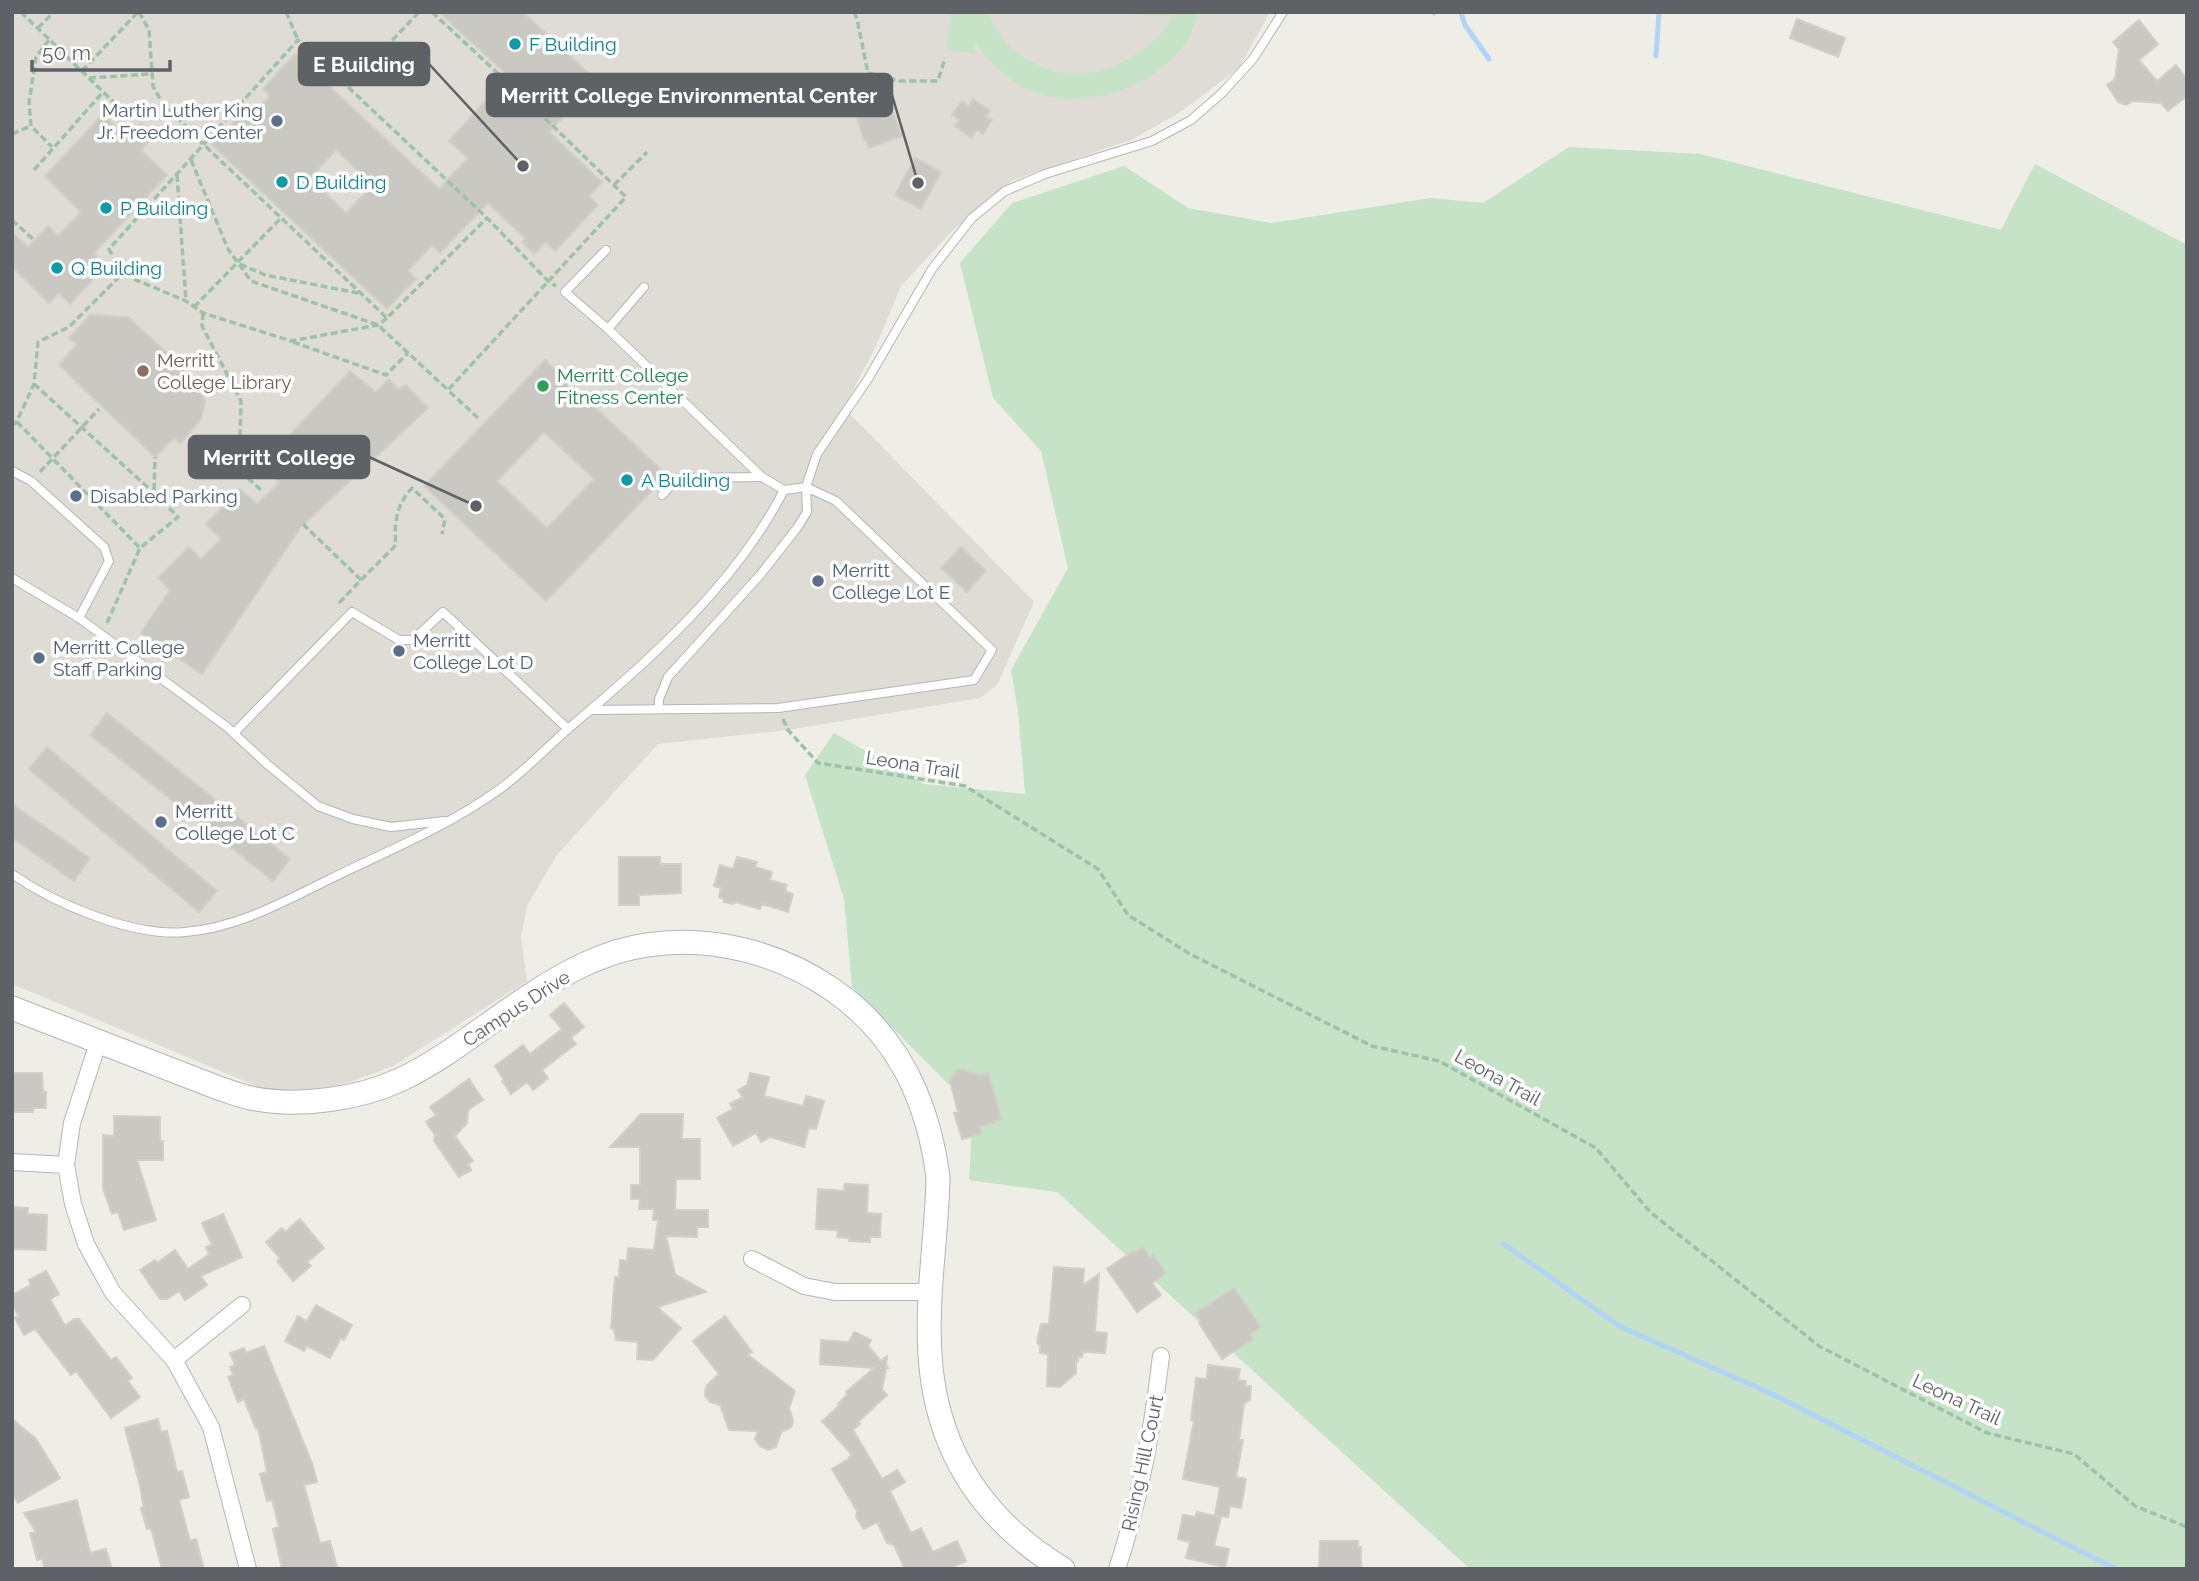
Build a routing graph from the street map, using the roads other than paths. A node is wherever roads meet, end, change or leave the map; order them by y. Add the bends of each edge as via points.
1 (1283, 12) edge
2 (606, 250) dead end
3 (644, 287) dead end
4 (608, 329) junction
5 (12, 471) edge
6 (762, 477) junction
7 (806, 487) junction
8 (784, 490) junction
9 (662, 495) dead end
10 (12, 578) edge
11 (79, 618) junction
12 (659, 709) junction
13 (591, 710) junction
14 (568, 729) junction
15 (234, 733) junction
16 (451, 820) junction
17 (12, 874) edge
18 (12, 1008) edge
19 (98, 1042) junction
20 (12, 1162) edge
21 (66, 1165) junction
22 (751, 1259) dead end
23 (931, 1292) junction
24 (242, 1305) dead end
25 (1161, 1356) dead end
26 (174, 1360) junction
27 (247, 1569) edge
28 (1063, 1569) edge
29 (1117, 1569) edge

1 - 7 lane via 1253,59 1191,120 1152,141 1005,191 972,218 932,269 868,379 817,454
2 - 4 lane via 565,292
3 - 4 lane
4 - 6 lane
5 - 11 lane via 32,481 104,547 109,561
6 - 8 lane
6 - 9 lane via 678,478
7 - 8 lane
7 - 12 lane via 807,512 797,528 668,677
7 - 12 lane via 836,501 992,650 974,680 778,708
8 - 13 lane via 721,582 650,657
10 - 11 lane
11 - 15 lane
12 - 13 lane
13 - 14 lane
14 - 15 lane via 443,612 413,640 399,640 352,612
14 - 16 lane via 499,790
15 - 16 lane via 318,806 391,827
16 - 17 lane via 272,907 224,926 186,932 127,928
18 - 19 street, Campus Drive
19 - 21 street via 72,1123
19 - 23 street, Campus Drive via 253,1098 326,1100 401,1080 558,978 599,958 645,945 683,942 726,946 774,958 845,998 875,1025 899,1057 928,1119 938,1177
20 - 21 street
21 - 26 street via 86,1244 107,1283
22 - 23 street via 804,1286 835,1292
23 - 28 street, Campus Drive via 934,1390 957,1459 1003,1524
24 - 26 street
25 - 29 street, Rising Hill Court via 1138,1501
26 - 27 street via 211,1427

